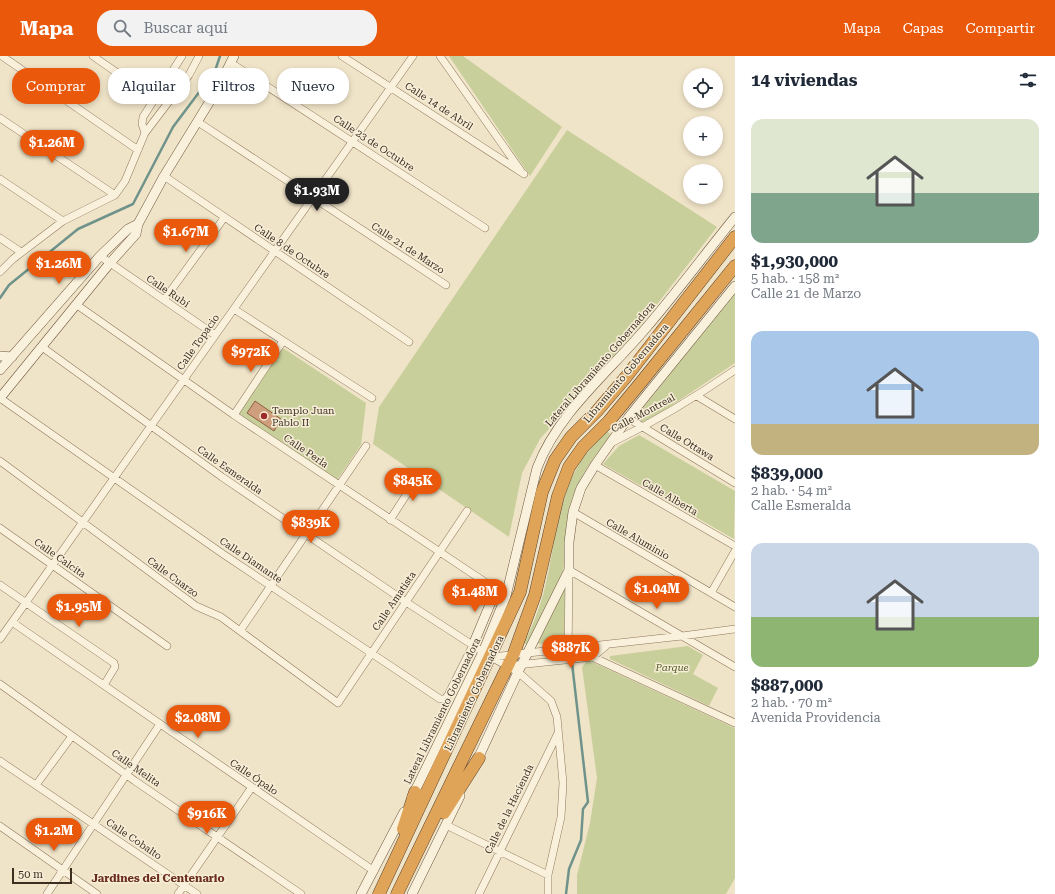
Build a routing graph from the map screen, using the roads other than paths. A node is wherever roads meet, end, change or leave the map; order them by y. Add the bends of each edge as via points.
1 (93, 56) edge
2 (182, 56) edge
3 (199, 56) edge
4 (342, 56) edge
5 (413, 56) edge
6 (440, 56) edge
7 (2, 58) edge
8 (233, 59) edge
9 (110, 68) edge
10 (174, 68) edge
11 (391, 87) junction
12 (152, 104) edge
13 (0, 118) edge
14 (198, 122) junction
15 (145, 133) junction
16 (352, 141) junction
17 (138, 150) junction
18 (164, 176) junction
19 (0, 179) edge
20 (115, 195) junction
21 (313, 198) junction
22 (735, 217) edge
23 (224, 218) junction
24 (63, 222) junction
25 (138, 224) junction
26 (485, 228) dead end
27 (735, 237) edge
28 (0, 238) edge
29 (21, 252) junction
30 (274, 252) junction
31 (100, 256) junction
32 (110, 263) junction
33 (735, 266) edge
34 (0, 272) edge
35 (446, 285) dead end
36 (735, 286) edge
37 (164, 300) junction
38 (77, 305) junction
39 (234, 309) junction
40 (215, 335) junction
41 (283, 341) junction
42 (409, 342) dead end
43 (42, 347) junction
44 (0, 356) edge
45 (12, 357) junction
46 (0, 370) edge
47 (735, 370) edge
48 (183, 380) junction
49 (698, 396) junction
50 (0, 398) edge
51 (372, 398) dead end
52 (234, 415) junction
53 (628, 418) junction
54 (735, 419) edge
55 (151, 426) junction
56 (643, 427) junction
57 (613, 442) junction
58 (366, 446) dead end
59 (0, 461) edge
60 (595, 465) junction
61 (419, 475) dead end
62 (114, 478) junction
63 (735, 483) edge
64 (339, 486) junction
65 (467, 511) dead end
66 (572, 512) junction
67 (390, 520) junction
68 (82, 523) junction
69 (0, 528) edge
70 (306, 534) junction
71 (735, 546) edge
72 (440, 552) junction
73 (735, 552) edge
74 (53, 565) junction
75 (569, 570) junction
76 (0, 586) edge
77 (271, 586) junction
78 (496, 590) junction
79 (712, 594) junction
80 (506, 596) junction
81 (406, 602) junction
82 (25, 604) junction
83 (735, 607) edge
84 (12, 622) junction
85 (735, 629) edge
86 (240, 631) junction
87 (682, 636) junction
88 (0, 639) edge
89 (474, 645) junction
90 (607, 645) junction
91 (167, 646) dead end
92 (570, 648) junction
93 (528, 652) junction
94 (371, 653) junction
95 (514, 653) junction
96 (487, 654) junction
97 (593, 657) junction
98 (568, 660) junction
99 (507, 666) junction
100 (520, 668) junction
101 (735, 668) edge
102 (0, 684) edge
103 (104, 685) junction
104 (338, 703) joint
105 (735, 723) edge
106 (160, 724) junction
107 (558, 733) junction
108 (72, 736) junction
109 (479, 758) junction
110 (0, 761) edge
111 (126, 774) junction
112 (36, 785) junction
113 (252, 787) junction
114 (414, 792) junction
115 (94, 824) junction
116 (446, 825) junction
117 (0, 826) edge
118 (218, 837) junction
119 (500, 852) junction
120 (412, 863) junction
121 (63, 870) junction
122 (374, 871) junction
123 (390, 873) junction
124 (548, 875) junction
125 (184, 885) junction
126 (47, 894) edge
127 (97, 894) edge
128 (178, 894) edge
129 (197, 894) edge
130 (301, 894) edge
131 (362, 894) edge
132 (379, 894) edge
133 (397, 894) edge
134 (412, 894) edge
135 (478, 894) edge
136 (548, 894) edge

1 - 9 street
2 - 10 street
3 - 15 street
4 - 11 street, Calle 14 de Abril
5 - 11 street, Calle Topacio
6 - 11 street, Calle 14 de Abril via 524,174
7 - 17 street
8 - 14 street
8 - 16 street, Calle 23 de Octubre
11 - 16 street, Calle Topacio
12 - 15 street via 143,117
13 - 20 street
14 - 18 street
14 - 21 street, Calle 21 de Marzo
15 - 17 street
16 - 21 street, Calle Topacio
16 - 26 street, Calle 23 de Octubre
17 - 20 street via 125,181
18 - 23 street, Calle 8 de Octubre
18 - 25 street
19 - 24 street
20 - 24 street
21 - 30 street, Calle Topacio
21 - 35 street, Calle 21 de Marzo
22 - 80 street, Lateral Libramiento Gobernadora via 646,328 558,428 545,448 537,468
23 - 30 street, Calle 8 de Octubre
23 - 37 street
24 - 29 street
25 - 31 street via 128,229
25 - 32 street via 136,234
27 - 96 highway, Libramiento Gobernadora via 626,377 570,437 555,460 542,492 520,592
28 - 29 street
29 - 34 street
30 - 39 street, Calle Topacio
30 - 42 street, Calle 8 de Octubre
31 - 32 street, Calle Rubí
31 - 45 street
32 - 37 street, Calle Rubí
32 - 38 street
33 - 95 highway, Libramiento Gobernadora via 629,398 583,447 569,467 558,496 535,596
36 - 53 street
37 - 40 street, Calle Rubí
38 - 43 street
38 - 48 street, Calle Perla
39 - 40 street, Calle Topacio
39 - 41 street
40 - 48 street, Calle Topacio
41 - 51 street
41 - 52 street
43 - 50 street
43 - 55 street, Calle Esmeralda
44 - 45 street
45 - 46 street
47 - 49 street, Calle Montreal
48 - 52 street, Calle Perla
48 - 55 street, Calle Topacio
49 - 54 street
49 - 56 street, Calle Montreal
50 - 62 street, Calle Diamante
52 - 64 street, Calle Perla
53 - 56 street, Calle Ottawa
53 - 57 street
55 - 62 street, Calle Topacio
55 - 70 street, Calle Esmeralda
56 - 57 street, Calle Montreal
56 - 63 street, Calle Ottawa
57 - 60 street, Calle Montreal
58 - 64 street
59 - 68 street, Calle Cuarzo
60 - 66 street, Calle Montreal via 581,488
60 - 71 street, Calle Alberta
61 - 67 street
62 - 68 street, Calle Topacio
62 - 77 street, Calle Diamante
64 - 67 street, Calle Perla
64 - 70 street
65 - 72 street, Calle Amatista
66 - 75 street, Calle Montreal
66 - 79 street, Calle Aluminio
67 - 72 street, Calle Perla
68 - 74 street, Calle Topacio
68 - 86 street, Calle Cuarzo via 196,606 221,617
69 - 74 street, Calle Calcita
70 - 77 street
70 - 81 street, Calle Esmeralda
72 - 78 street, Calle Perla
72 - 81 street, Calle Amatista
73 - 79 street
74 - 82 street, Calle Topacio
74 - 91 street, Calle Calcita
75 - 87 street
75 - 92 street, Calle Montreal
75 - 93 street
76 - 82 street
77 - 86 street
77 - 94 street, Calle Diamante
78 - 80 street, Calle Perla
78 - 89 street
79 - 83 street, Calle Aluminio
80 - 96 street, Lateral Libramiento Gobernadora
81 - 89 street, Calle Esmeralda
81 - 94 street, Calle Amatista
82 - 84 street, Calle Topacio
82 - 103 street via 114,663 115,667
84 - 88 street, Calle Topacio
84 - 103 street, Calle Ópalo
85 - 87 street
86 - 104 street, Calle Cuarzo
87 - 90 street
87 - 101 street
89 - 94 street, Calle Diamante via 445,699 440,699
89 - 96 street, Calle Esmeralda
90 - 92 street
90 - 97 street
92 - 93 street
92 - 97 street
92 - 98 street, Calle Montreal
93 - 95 street
93 - 100 street
94 - 104 street, Calle Amatista
95 - 96 street
95 - 99 highway, Libramiento Gobernadora
96 - 99 street, Calle Esmeralda
96 - 114 street, Lateral Libramiento Gobernadora
96 - 123 highway, Libramiento Gobernadora
97 - 98 street
97 - 105 street
98 - 100 street
99 - 100 street, Calle Esmeralda
99 - 120 highway, Libramiento Gobernadora
100 - 107 street, Calle Esmeralda via 551,701
100 - 109 street
102 - 108 street, Calle Melita
103 - 106 street, Calle Ópalo
106 - 111 street
106 - 113 street, Calle Ópalo
107 - 119 street, Calle de la Hacienda
107 - 124 street, Calle Esmeralda via 563,783 561,817
108 - 111 street, Calle Melita
108 - 112 street
109 - 116 street
109 - 120 highway
110 - 112 street, Calle Cobalto
111 - 115 street
111 - 118 street, Calle Melita
112 - 115 street, Calle Cobalto
113 - 118 street
113 - 122 street, Calle Ópalo
114 - 122 street, Lateral Libramiento Gobernadora
114 - 123 highway
115 - 121 street
115 - 125 street, Calle Cobalto
116 - 119 street
116 - 134 street
117 - 121 street
118 - 125 street
118 - 130 street, Calle Melita
119 - 124 street
119 - 135 street, Calle de la Hacienda
120 - 133 highway, Libramiento Gobernadora
121 - 126 street
121 - 127 street
122 - 131 street, Lateral Libramiento Gobernadora
123 - 132 highway, Libramiento Gobernadora
124 - 136 street, Calle Esmeralda
125 - 128 street
125 - 129 street, Calle Cobalto

